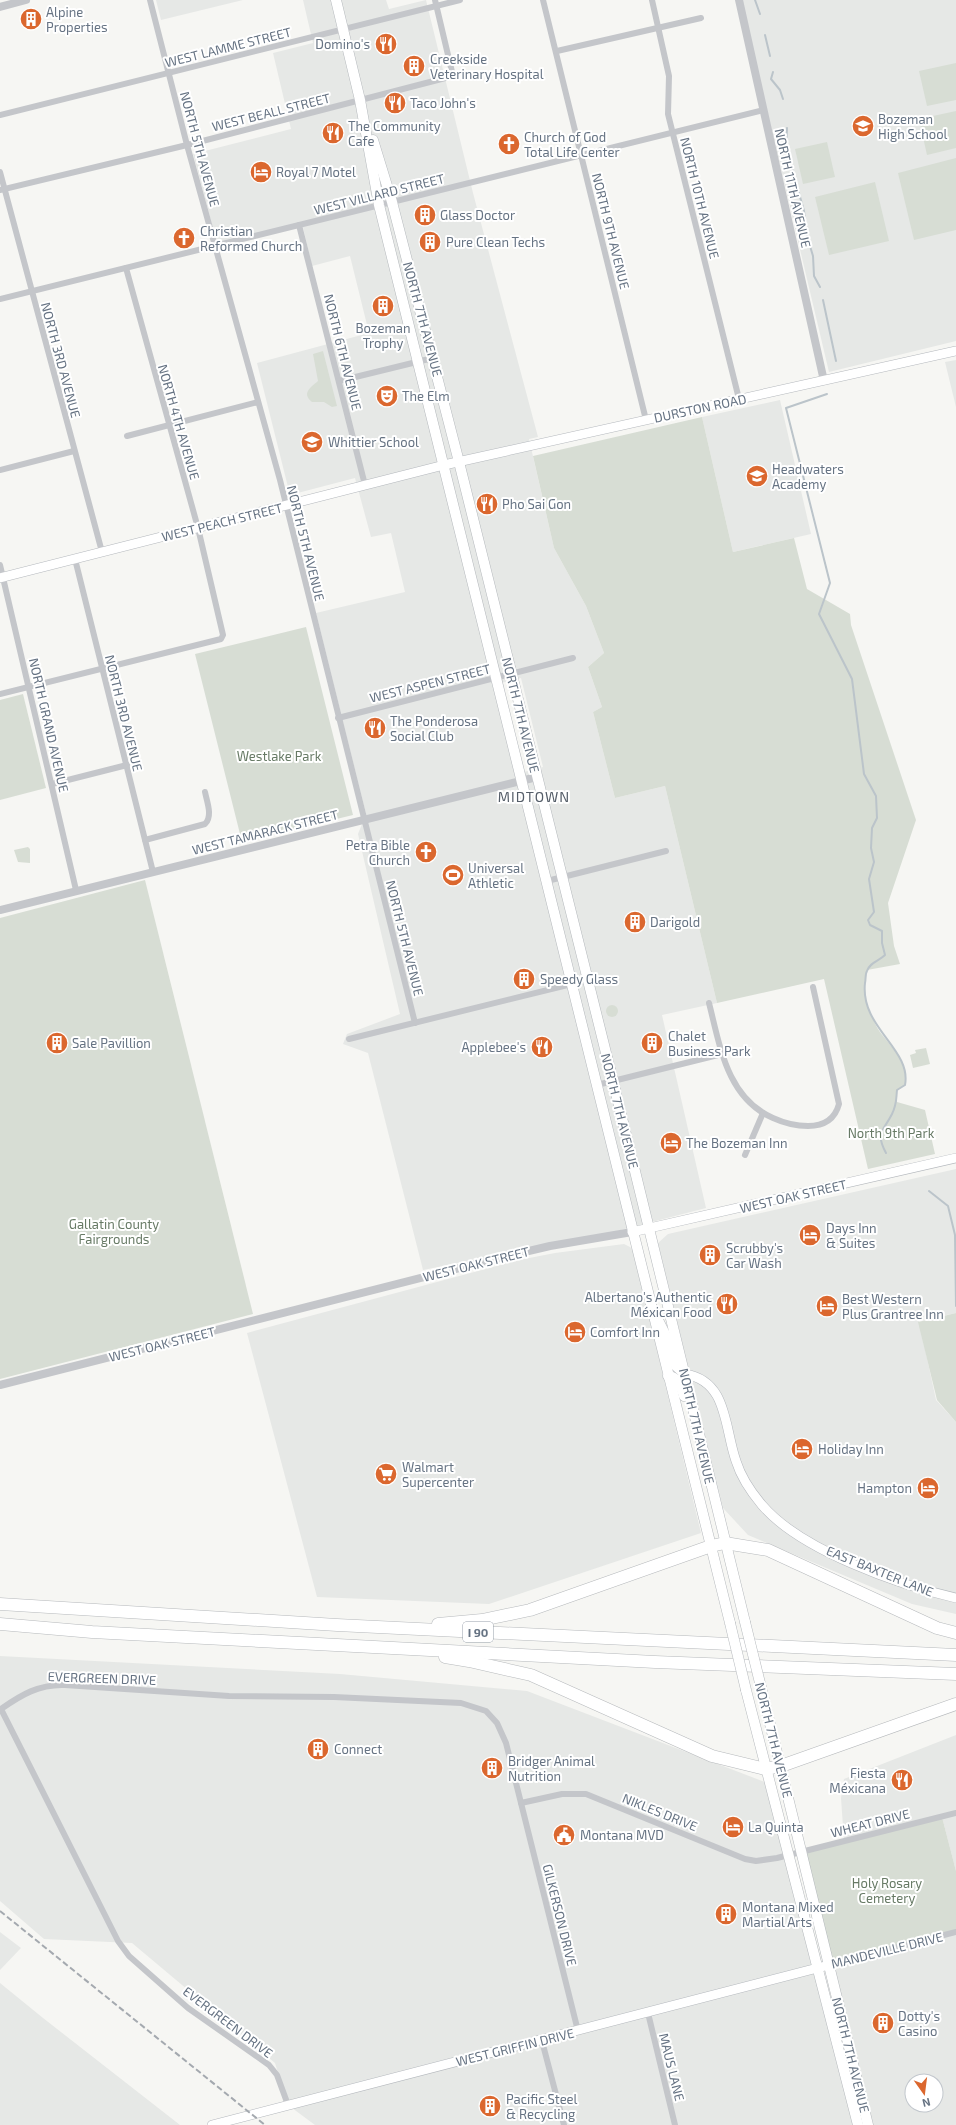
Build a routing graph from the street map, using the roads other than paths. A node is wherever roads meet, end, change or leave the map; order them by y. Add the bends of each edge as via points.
1 (26, 0) edge
2 (150, 0) edge
3 (336, 0) edge
4 (460, 0) edge
5 (543, 0) edge
6 (652, 0) edge
7 (739, 0) edge
8 (436, 3) edge
9 (0, 7) edge
10 (701, 18) dead end
11 (659, 28) junction
12 (343, 30) junction
13 (557, 51) junction
14 (168, 73) junction
15 (360, 100) junction
16 (764, 110) junction
17 (0, 115) edge
18 (673, 133) junction
19 (187, 145) junction
20 (581, 156) junction
21 (0, 172) edge
22 (2, 190) edge
23 (392, 202) junction
24 (379, 205) junction
25 (299, 225) junction
26 (215, 246) junction
27 (126, 268) junction
28 (32, 291) junction
29 (0, 299) edge
30 (956, 351) edge
31 (433, 358) junction
32 (418, 362) junction
33 (824, 380) junction
34 (339, 381) junction
35 (739, 399) junction
36 (258, 402) junction
37 (646, 420) junction
38 (168, 425) junction
39 (126, 436) dead end
40 (74, 450) junction
41 (459, 462) junction
42 (444, 465) junction
43 (0, 470) edge
44 (365, 485) junction
45 (286, 505) junction
46 (198, 528) junction
47 (102, 552) junction
48 (75, 559) junction
49 (0, 565) edge
50 (2, 578) edge
51 (573, 658) dead end
52 (102, 668) junction
53 (511, 674) junction
54 (495, 678) junction
55 (30, 687) junction
56 (0, 694) edge
57 (338, 718) junction
58 (127, 765) junction
59 (537, 777) junction
60 (521, 781) junction
61 (52, 784) junction
62 (206, 792) dead end
63 (363, 820) junction
64 (145, 840) junction
65 (666, 851) dead end
66 (153, 872) junction
67 (562, 877) junction
68 (547, 881) junction
69 (76, 890) junction
70 (0, 910) edge
71 (588, 980) junction
72 (573, 983) junction
73 (813, 987) dead end
74 (710, 1003) dead end
75 (415, 1023) junction
76 (349, 1039) dead end
77 (722, 1054) junction
78 (613, 1081) junction
79 (597, 1085) junction
80 (763, 1114) junction
81 (745, 1155) dead end
82 (956, 1158) edge
83 (649, 1229) junction
84 (632, 1232) junction
85 (650, 1304) junction
86 (685, 1374) junction
87 (668, 1376) junction
88 (0, 1385) edge
89 (707, 1466) junction
90 (724, 1543) junction
91 (711, 1546) junction
92 (956, 1598) edge
93 (0, 1604) edge
94 (0, 1624) edge
95 (337, 1625) junction
96 (956, 1633) edge
97 (346, 1645) junction
98 (956, 1655) edge
99 (956, 1674) edge
100 (956, 1704) edge
101 (781, 1766) junction
102 (766, 1769) junction
103 (521, 1803) junction
104 (956, 1813) edge
105 (802, 1851) junction
106 (789, 1855) junction
107 (956, 1932) edge
108 (829, 1965) junction
109 (819, 1967) junction
110 (648, 2013) junction
111 (578, 2031) junction
112 (542, 2041) junction
113 (288, 2105) junction
114 (212, 2125) edge
115 (564, 2125) edge
116 (675, 2125) edge
117 (858, 2125) edge
118 (868, 2125) edge

1 - 9 street
2 - 14 street, NORTH 5TH AVENUE
3 - 12 main road, NORTH 7TH AVENUE
4 - 8 street, WEST LAMME STREET
5 - 13 street, NORTH 9TH AVENUE
6 - 11 street, NORTH 10TH AVENUE
7 - 16 street, NORTH 11TH AVENUE
8 - 12 street, WEST LAMME STREET
8 - 15 street, WEST BEALL STREET via 454,76
10 - 11 street
11 - 13 street
11 - 18 street, NORTH 10TH AVENUE via 669,76 668,114
12 - 14 street, WEST LAMME STREET
12 - 15 main road, NORTH 7TH AVENUE
13 - 20 street, NORTH 9TH AVENUE
14 - 17 street, WEST LAMME STREET
14 - 19 street, NORTH 5TH AVENUE
15 - 19 street, WEST BEALL STREET
15 - 23 main road, NORTH 7TH AVENUE
15 - 24 main road, NORTH 7TH AVENUE
16 - 18 street, WEST VILLARD STREET
16 - 33 street, NORTH 11TH AVENUE
18 - 20 street, WEST VILLARD STREET
18 - 35 street, NORTH 10TH AVENUE
19 - 22 street, WEST BEALL STREET
19 - 26 street, NORTH 5TH AVENUE
20 - 23 street, WEST VILLARD STREET
20 - 37 street, NORTH 9TH AVENUE
21 - 22 street, NORTH 3RD AVENUE
22 - 28 street, NORTH 3RD AVENUE
23 - 24 street, WEST VILLARD STREET
23 - 31 main road, NORTH 7TH AVENUE
24 - 25 street, WEST VILLARD STREET
24 - 32 main road, NORTH 7TH AVENUE
25 - 26 street, WEST VILLARD STREET
25 - 34 street, NORTH 6TH AVENUE
26 - 27 street, WEST VILLARD STREET
26 - 36 street, NORTH 5TH AVENUE
27 - 28 street, WEST VILLARD STREET
27 - 38 street, NORTH 4TH AVENUE
28 - 29 street, WEST VILLARD STREET
28 - 40 street, NORTH 3RD AVENUE
30 - 33 main road, DURSTON ROAD
31 - 32 street
31 - 41 main road, NORTH 7TH AVENUE
32 - 34 street
32 - 42 main road, NORTH 7TH AVENUE
33 - 35 main road, DURSTON ROAD
34 - 44 street, NORTH 6TH AVENUE
35 - 37 main road, DURSTON ROAD
36 - 38 street
36 - 45 street, NORTH 5TH AVENUE
37 - 41 main road, DURSTON ROAD
38 - 39 street
38 - 46 street, NORTH 4TH AVENUE
40 - 43 street
40 - 47 street, NORTH 3RD AVENUE
41 - 42 main road, DURSTON ROAD
41 - 53 main road, NORTH 7TH AVENUE
42 - 44 main road, WEST PEACH STREET
42 - 54 main road, NORTH 7TH AVENUE
44 - 45 main road, WEST PEACH STREET
45 - 46 main road, WEST PEACH STREET
45 - 57 street, NORTH 5TH AVENUE
46 - 47 main road, WEST PEACH STREET
46 - 52 street, NORTH 4TH AVENUE via 223,631 220,639
47 - 48 main road, WEST PEACH STREET
48 - 50 main road, WEST PEACH STREET
48 - 52 street, NORTH 3RD AVENUE
49 - 50 street, NORTH GRAND AVENUE
50 - 55 street, NORTH GRAND AVENUE
51 - 53 street, WEST ASPEN STREET
52 - 55 street
52 - 58 street, NORTH 3RD AVENUE
53 - 54 street, WEST ASPEN STREET
53 - 59 main road, NORTH 7TH AVENUE
54 - 57 street, WEST ASPEN STREET
54 - 60 main road, NORTH 7TH AVENUE
55 - 56 street
55 - 61 street, NORTH GRAND AVENUE
57 - 63 street, NORTH 5TH AVENUE
58 - 61 street
58 - 64 street, NORTH 3RD AVENUE
59 - 60 street, WEST TAMARACK STREET
59 - 67 main road, NORTH 7TH AVENUE
60 - 63 street, WEST TAMARACK STREET
60 - 68 main road, NORTH 7TH AVENUE
61 - 69 street, NORTH GRAND AVENUE
62 - 64 street via 209,818 205,824
63 - 66 street, WEST TAMARACK STREET
63 - 75 street, NORTH 5TH AVENUE
64 - 66 street, NORTH 3RD AVENUE
65 - 67 street
66 - 69 street, WEST TAMARACK STREET
67 - 68 street
67 - 71 main road, NORTH 7TH AVENUE
68 - 72 main road, NORTH 7TH AVENUE
69 - 70 street, WEST TAMARACK STREET
71 - 72 street
71 - 78 main road, NORTH 7TH AVENUE
72 - 75 street
72 - 79 main road, NORTH 7TH AVENUE
73 - 80 street via 839,1104 837,1113 828,1122 811,1126 798,1126
74 - 77 street
75 - 76 street
77 - 78 street
77 - 80 street via 742,1096
78 - 79 street
78 - 83 main road, NORTH 7TH AVENUE
79 - 84 main road, NORTH 7TH AVENUE
80 - 81 street
82 - 83 main road, WEST OAK STREET
83 - 84 main road, WEST OAK STREET
83 - 86 main road, NORTH 7TH AVENUE
84 - 85 main road, NORTH 7TH AVENUE
84 - 88 street, WEST OAK STREET via 503,1257
85 - 86 main road via 668,1340 677,1368
85 - 87 main road, NORTH 7TH AVENUE
86 - 89 main road, NORTH 7TH AVENUE
86 - 92 main road, EAST BAXTER LANE via 706,1382 717,1393 734,1456 743,1477 762,1505 773,1516 794,1532 829,1552 932,1593
87 - 89 main road via 675,1378 680,1384 695,1439
87 - 91 main road, NORTH 7TH AVENUE
89 - 90 main road, NORTH 7TH AVENUE
90 - 91 highway
90 - 96 highway via 768,1550 923,1622
90 - 101 main road, NORTH 7TH AVENUE, bridge
91 - 95 highway via 530,1610 482,1620 440,1624
91 - 102 main road, NORTH 7TH AVENUE, bridge
93 - 95 highway, I 90
94 - 97 highway, I 90 via 92,1632
95 - 98 highway, I 90
97 - 99 highway, I 90 via 655,1662
97 - 102 highway via 469,1660 531,1676 712,1756
100 - 101 highway
101 - 102 highway
101 - 105 main road, NORTH 7TH AVENUE
102 - 106 main road, NORTH 7TH AVENUE
103 - 106 street, NIKLES DRIVE via 562,1794 586,1794 745,1859 766,1860
103 - 111 street, GILKERSON DRIVE
103 - 113 street, EVERGREEN DRIVE via 506,1742 497,1723 486,1711 462,1703 348,1697 229,1696 52,1684 31,1690 1,1710 118,1941 130,1956 188,2008 269,2065 277,2075
104 - 105 street, WHEAT DRIVE
105 - 106 street, WHEAT DRIVE
105 - 108 main road, NORTH 7TH AVENUE
106 - 109 main road, NORTH 7TH AVENUE
107 - 108 street, MANDEVILLE DRIVE
108 - 109 main road, MANDEVILLE DRIVE
108 - 118 main road, NORTH 7TH AVENUE
109 - 110 main road, WEST GRIFFIN DRIVE
109 - 117 main road, NORTH 7TH AVENUE
110 - 111 main road, WEST GRIFFIN DRIVE
110 - 116 street, MAUS LANE
111 - 112 main road, WEST GRIFFIN DRIVE
112 - 113 main road, WEST GRIFFIN DRIVE
112 - 115 street
113 - 114 main road, WEST GRIFFIN DRIVE

